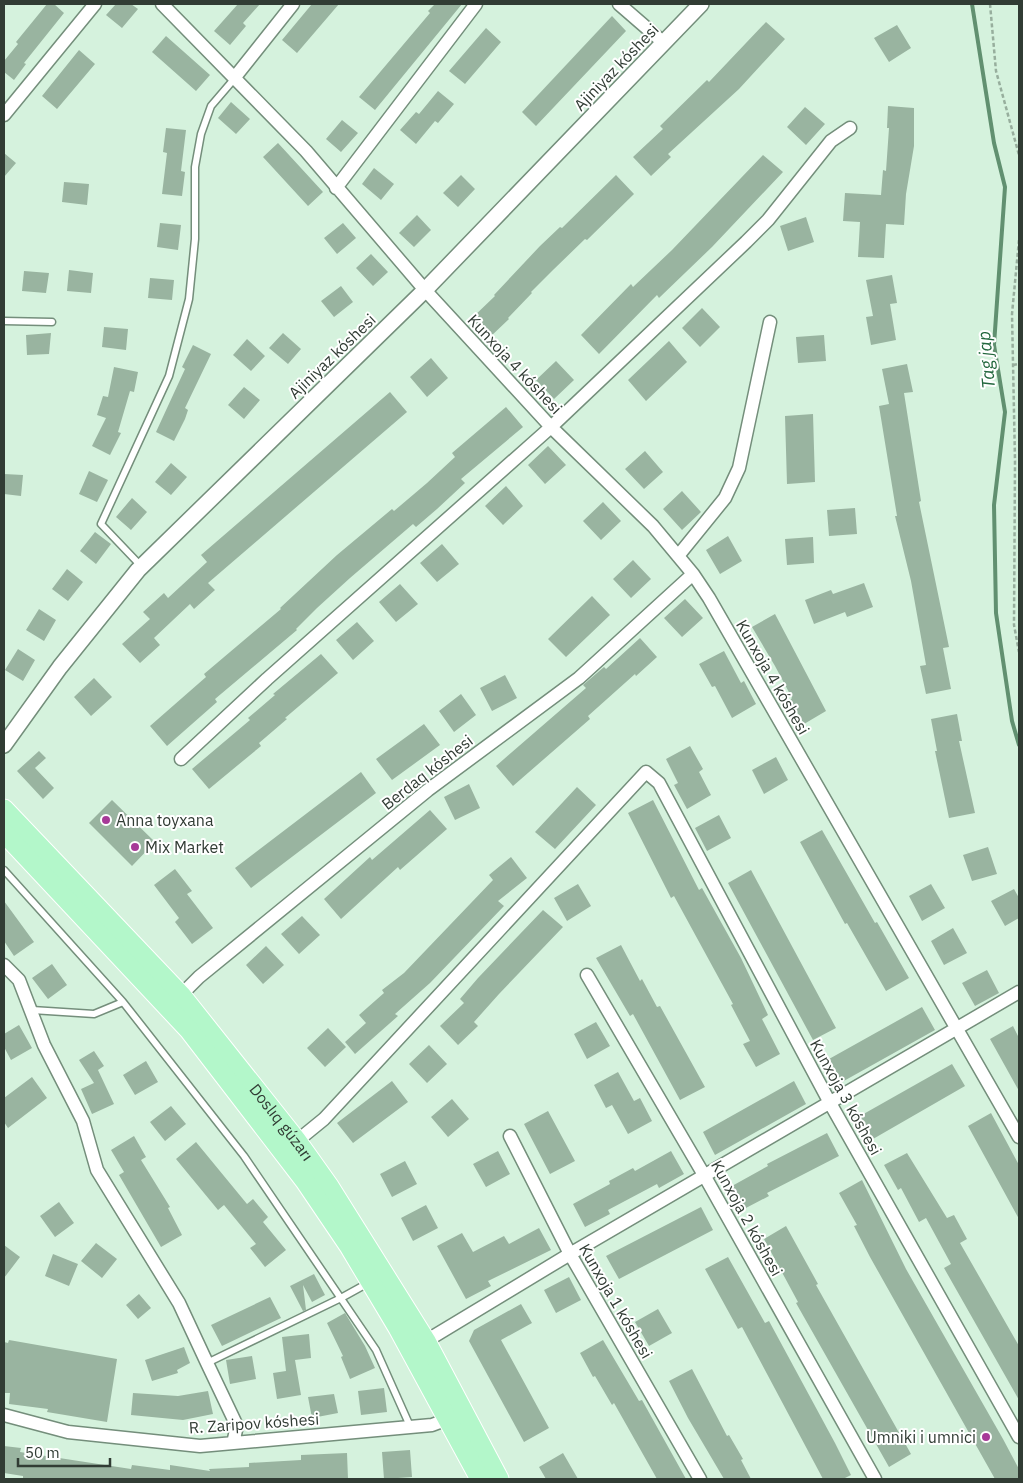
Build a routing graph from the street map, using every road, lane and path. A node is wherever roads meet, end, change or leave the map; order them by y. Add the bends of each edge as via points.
1 (95, 4) edge
2 (162, 4) edge
3 (293, 4) edge
4 (476, 4) edge
5 (619, 4) edge
6 (700, 4) edge
7 (990, 4) edge
8 (664, 43) junction
9 (235, 77) junction
10 (4, 116) edge
11 (850, 128) dead end
12 (1019, 155) edge
13 (336, 188) junction
14 (1019, 240) edge
15 (425, 290) junction
16 (4, 321) edge
17 (52, 322) dead end
18 (770, 322) dead end
19 (1019, 364) edge
20 (1014, 365) junction
21 (552, 427) junction
22 (678, 556) junction
23 (142, 566) junction
24 (693, 574) junction
25 (1019, 652) edge
26 (4, 745) edge
27 (181, 759) dead end
28 (4, 809) edge
29 (4, 833) edge
30 (4, 870) edge
31 (4, 965) edge
32 (587, 975) dead end
33 (1019, 992) edge
34 (181, 995) junction
35 (124, 1002) junction
36 (32, 1010) junction
37 (956, 1029) junction
38 (830, 1103) junction
39 (510, 1136) dead end
40 (1019, 1136) edge
41 (297, 1141) junction
42 (704, 1176) junction
43 (570, 1254) junction
44 (370, 1282) junction
45 (341, 1298) junction
46 (426, 1341) junction
47 (208, 1363) junction
48 (4, 1415) edge
49 (448, 1419) junction
50 (410, 1426) junction
51 (1019, 1437) edge
52 (233, 1443) junction
53 (480, 1479) edge
54 (499, 1479) edge
55 (700, 1479) edge
56 (875, 1479) edge

1 - 10 street
2 - 9 street, Kunxoja 4 kóshesi
3 - 9 street
4 - 13 street
5 - 8 street
6 - 8 street, Ajiniyaz kóshesi
7 - 12 path via 996,71
8 - 15 street, Ajiniyaz kóshesi
9 - 13 street, Kunxoja 4 kóshesi via 306,151
9 - 23 lane via 211,106 201,134 195,167 195,238 189,298 169,376 101,524
11 - 21 street via 831,141 768,220
13 - 15 street, Kunxoja 4 kóshesi
14 - 20 path via 1012,314
15 - 21 street, Kunxoja 4 kóshesi
15 - 23 street, Ajiniyaz kóshesi
16 - 17 lane
18 - 22 street via 739,468 725,498
19 - 20 path
20 - 25 path via 1014,625
21 - 22 street, Kunxoja 4 kóshesi via 653,526
21 - 27 street
22 - 24 street, Kunxoja 4 kóshesi
23 - 26 street, Ajiniyaz kóshesi via 60,667
24 - 34 street, Berdaq kóshesi via 579,678 428,790
24 - 37 street, Kunxoja 4 kóshesi
28 - 34 main road, Doslıq gúzarı
29 - 44 main road, Doslıq gúzarı via 188,1030 306,1181
30 - 35 lane
31 - 36 street via 19,980
32 - 42 street, Kunxoja 2 kóshesi
33 - 37 street
34 - 41 main road, Doslıq gúzarı
35 - 36 lane via 94,1014
35 - 45 lane via 244,1156
36 - 47 street via 44,1045 83,1121 97,1170 178,1303
37 - 38 street
37 - 40 street, Kunxoja 4 kóshesi
38 - 41 street, Kunxoja 3 kóshesi via 659,783 646,772 324,1119
38 - 42 street
38 - 51 street, Kunxoja 3 kóshesi
39 - 43 street, Kunxoja 1 kóshesi
41 - 46 main road, Doslıq gúzarı
42 - 43 street
42 - 56 street, Kunxoja 2 kóshesi
43 - 46 street
43 - 55 street, Kunxoja 1 kóshesi
44 - 45 lane
44 - 49 main road, Doslıq gúzarı
45 - 47 lane
45 - 50 lane via 376,1350
46 - 54 main road, Doslıq gúzarı
47 - 52 street via 236,1426
48 - 52 street, R. Zaripov kóshesi via 68,1432 200,1446
49 - 50 street, R. Zaripov kóshesi via 432,1425
49 - 53 main road, Doslıq gúzarı
50 - 52 street, R. Zaripov kóshesi

